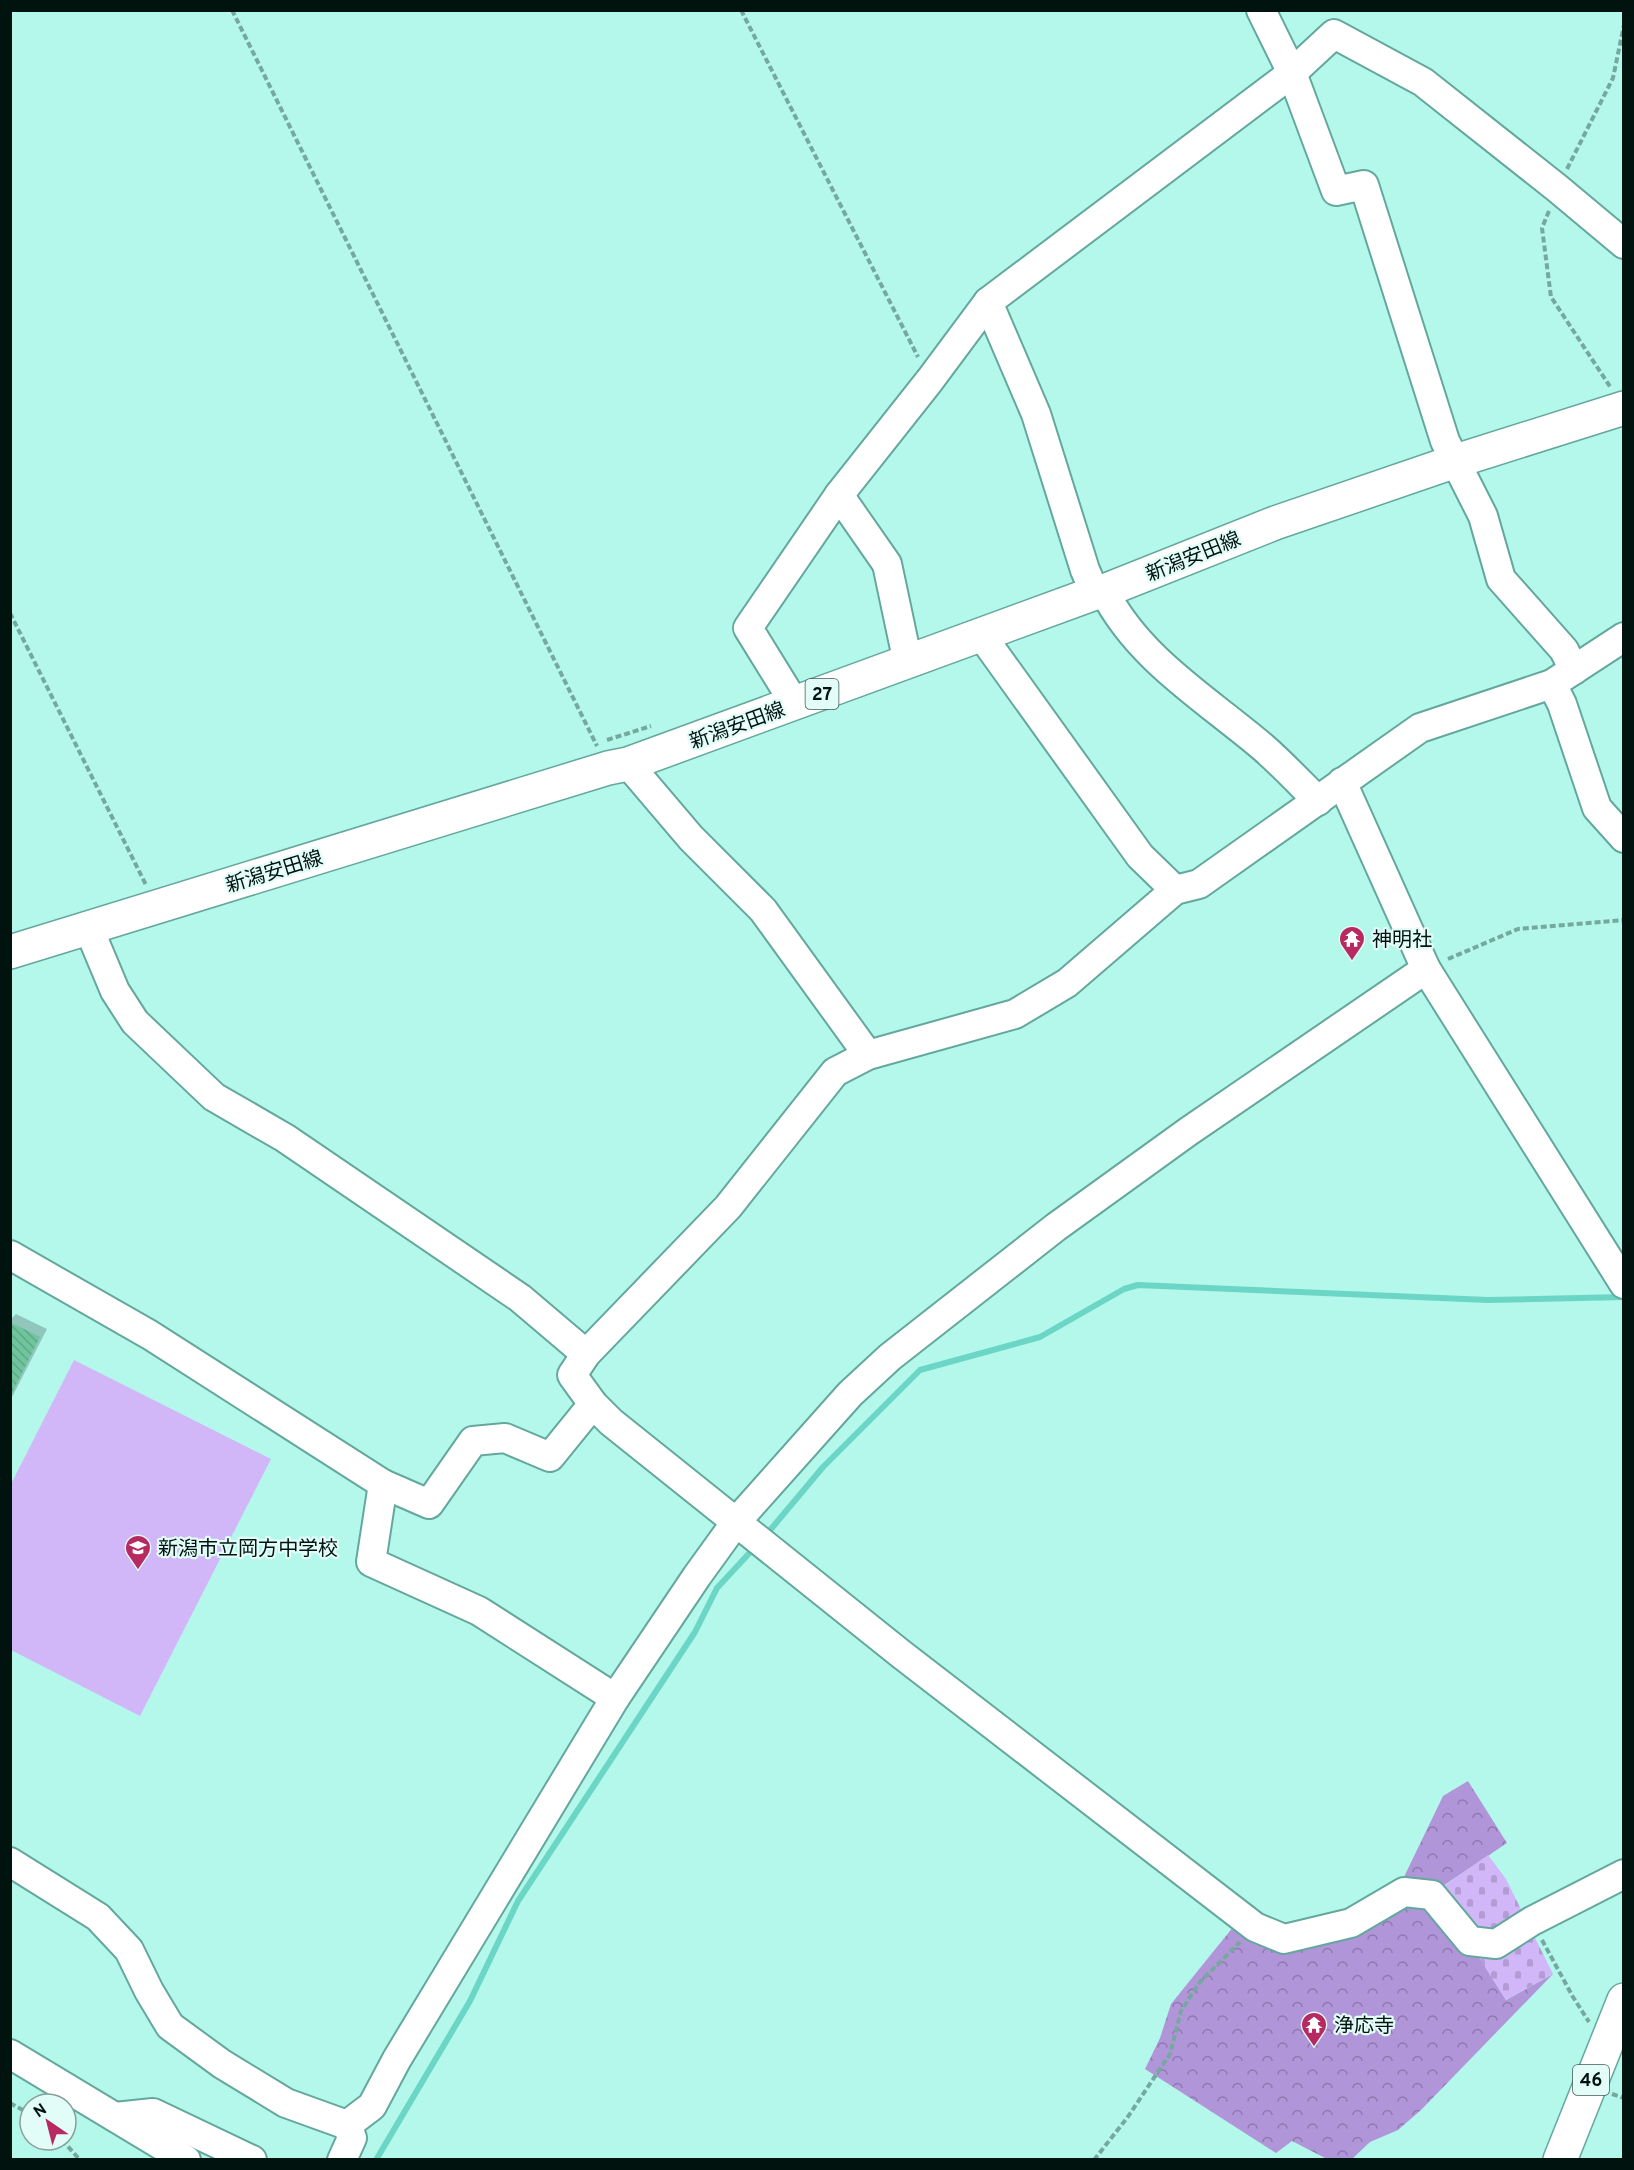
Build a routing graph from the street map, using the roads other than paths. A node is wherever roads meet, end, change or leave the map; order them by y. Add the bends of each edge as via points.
1 (1262, 10) edge
2 (1292, 73) junction
3 (1623, 244) edge
4 (988, 302) junction
5 (1614, 395) edge
6 (1456, 461) junction
7 (839, 495) junction
8 (1100, 592) junction
9 (982, 636) junction
10 (1623, 637) edge
11 (908, 663) junction
12 (1563, 677) junction
13 (795, 704) junction
14 (604, 756) junction
15 (1342, 782) junction
16 (1318, 801) junction
17 (1623, 838) edge
18 (1175, 890) junction
19 (89, 928) junction
20 (17, 956) edge
21 (1426, 969) junction
22 (868, 1055) junction
23 (10, 1255) edge
24 (1623, 1284) edge
25 (586, 1354) junction
26 (593, 1404) junction
27 (383, 1484) junction
28 (736, 1522) junction
29 (615, 1698) junction
30 (10, 1862) edge
31 (1623, 1874) edge
32 (1623, 2000) edge
33 (10, 2054) edge
34 (116, 2117) junction
35 (347, 2126) junction
36 (186, 2160) edge
37 (252, 2160) edge
38 (342, 2160) edge
39 (1560, 2160) edge

1 - 2 street
2 - 3 street via 1334,34 1423,82
2 - 4 street
2 - 6 street via 1336,191 1364,185 1445,441
4 - 7 street
4 - 8 street via 1036,414 1085,570
5 - 6 main road, 新潟安田線 / 27
6 - 8 main road, 新潟安田線 / 27 via 1275,523
6 - 12 street via 1483,516 1501,579 1564,650
7 - 11 street via 887,564
7 - 13 street via 748,628
8 - 9 main road, 新潟安田線 / 27
8 - 16 street via 1155,660 1266,750
9 - 11 main road, 新潟安田線 / 27
9 - 18 street via 1140,856
10 - 12 street
11 - 13 main road, 新潟安田線 / 27
12 - 15 street via 1420,728
12 - 17 street via 1562,704 1597,808
13 - 14 main road, 新潟安田線 / 27
14 - 19 main road, 新潟安田線 / 27 via 146,892
14 - 22 street via 763,910
15 - 16 street
15 - 21 street
16 - 18 street via 1199,884
18 - 22 street via 1067,983 1015,1014
19 - 20 main road, 新潟安田線 / 27
19 - 25 street via 115,991 135,1022 214,1097 285,1138 520,1298
21 - 24 street
21 - 28 street via 1056,1227 890,1357 850,1394
22 - 25 street via 836,1072 728,1207
23 - 27 street via 150,1335
25 - 26 street via 572,1375
26 - 27 street via 550,1457 506,1438 473,1441 429,1504
26 - 28 street
27 - 29 street via 370,1562 479,1611
28 - 29 street
28 - 31 street via 1255,1927 1284,1939 1351,1923 1404,1892 1432,1896 1470,1941 1496,1944
29 - 35 street via 372,2106
30 - 35 street via 98,1917 129,1950 170,2026 286,2103
32 - 39 main road, 46
33 - 34 street
34 - 36 street
34 - 37 street via 153,2114
35 - 38 street via 352,2138

